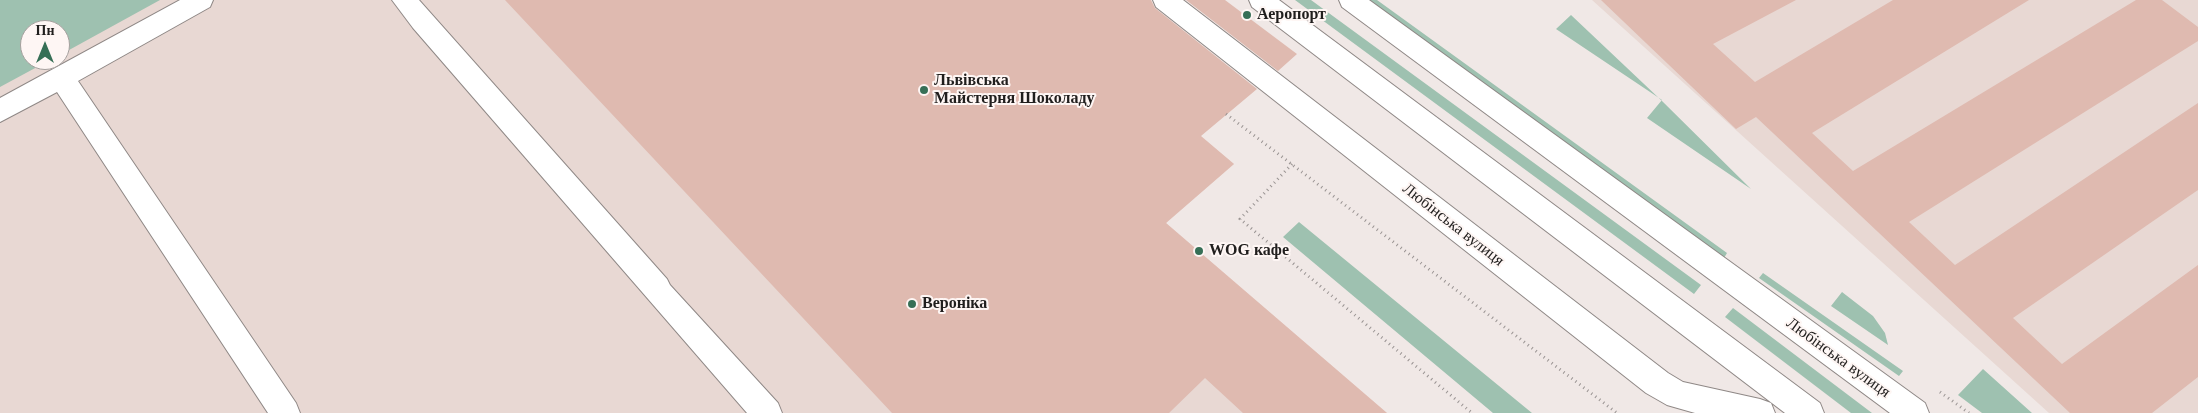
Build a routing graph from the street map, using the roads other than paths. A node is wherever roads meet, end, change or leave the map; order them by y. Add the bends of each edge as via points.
1 (200, 0) edge
2 (1165, 0) edge
3 (1261, 0) edge
4 (1351, 0) edge
5 (415, 12) edge
6 (61, 77) junction
7 (0, 112) edge
8 (285, 413) edge
9 (767, 413) edge
10 (1760, 413) edge
11 (1809, 413) edge
12 (1914, 413) edge

1 - 6 street
2 - 10 street, Любінська вулиця via 1657,383 1678,394
3 - 11 street
4 - 12 street, Любінська вулиця
5 - 9 street
6 - 7 street
6 - 8 street

